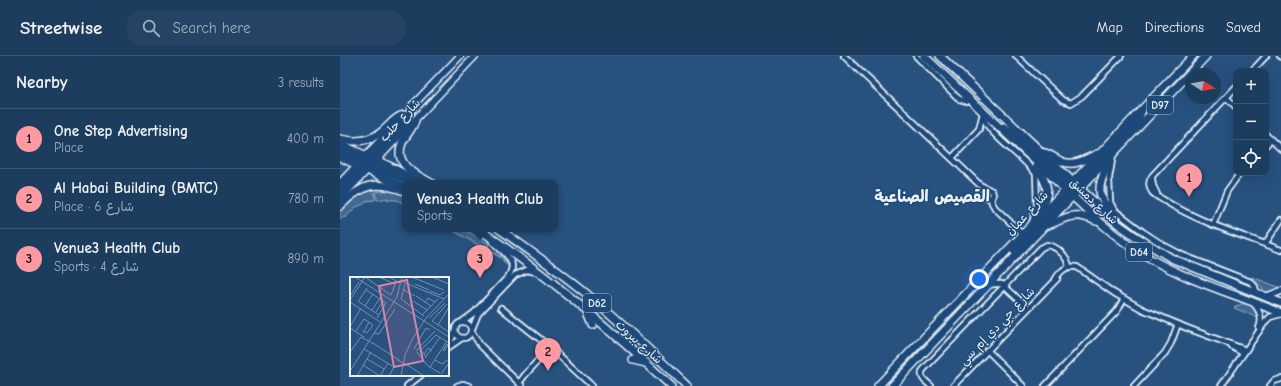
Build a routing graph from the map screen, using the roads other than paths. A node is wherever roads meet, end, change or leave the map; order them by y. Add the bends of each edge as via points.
1 (460, 56) edge
2 (475, 56) edge
3 (844, 56) edge
4 (916, 56) edge
5 (924, 56) edge
6 (940, 56) edge
7 (1016, 56) edge
8 (1120, 56) edge
9 (1187, 56) edge
10 (1193, 56) edge
11 (1206, 56) edge
12 (1266, 56) edge
13 (1184, 64) junction
14 (1255, 68) edge
15 (1233, 90) edge
16 (1226, 98) junction
17 (972, 100) junction
18 (1233, 104) edge
19 (413, 105) junction
20 (1142, 108) junction
21 (982, 114) junction
22 (404, 115) junction
23 (415, 121) junction
24 (993, 126) junction
25 (979, 129) junction
26 (340, 139) edge
27 (1271, 140) edge
28 (340, 144) edge
29 (1281, 149) edge
30 (340, 150) edge
31 (1101, 152) junction
32 (1042, 153) junction
33 (340, 156) edge
34 (1111, 157) junction
35 (952, 158) junction
36 (1032, 159) junction
37 (367, 162) junction
38 (1238, 176) edge
39 (406, 180) edge
40 (414, 180) edge
41 (426, 180) edge
42 (340, 183) edge
43 (402, 186) edge
44 (1073, 189) junction
45 (340, 191) edge
46 (402, 191) edge
47 (340, 199) edge
48 (340, 206) edge
49 (1037, 218) junction
50 (1281, 220) edge
51 (1101, 223) junction
52 (1031, 224) junction
53 (1118, 224) junction
54 (1213, 225) junction
55 (1046, 226) junction
56 (483, 232) edge
57 (503, 232) edge
58 (1023, 234) junction
59 (488, 235) junction
60 (1135, 236) junction
61 (1265, 244) junction
62 (1281, 250) edge
63 (1182, 255) junction
64 (1171, 258) junction
65 (1006, 265) junction
66 (1069, 267) junction
67 (1083, 271) junction
68 (539, 272) junction
69 (1055, 280) junction
70 (986, 286) junction
71 (1004, 286) junction
72 (1281, 291) edge
73 (1257, 294) junction
74 (1266, 297) junction
75 (1124, 299) junction
76 (1251, 301) junction
77 (1281, 303) edge
78 (501, 308) dead end
79 (1028, 308) junction
80 (587, 311) junction
81 (1281, 313) edge
82 (463, 321) junction
83 (593, 325) dead end
84 (1180, 325) junction
85 (472, 330) junction
86 (455, 331) junction
87 (1257, 332) junction
88 (464, 338) junction
89 (480, 345) junction
90 (449, 346) edge
91 (550, 346) junction
92 (449, 347) edge
93 (987, 350) junction
94 (1244, 351) junction
95 (633, 360) dead end
96 (646, 362) junction
97 (420, 376) edge
98 (1281, 380) edge
99 (519, 383) edge
100 (1022, 384) edge
101 (407, 386) edge
102 (458, 386) edge
103 (469, 386) edge
104 (592, 386) edge
105 (671, 386) edge
106 (687, 386) edge
107 (878, 386) edge
108 (892, 386) edge
109 (931, 386) edge
110 (953, 386) edge
111 (1027, 386) edge
112 (1046, 386) edge
113 (1134, 386) edge
114 (1222, 386) edge
115 (1271, 386) edge

1 - 19 street, شارع حلب
2 - 23 street, شارع حلب
3 - 35 street
4 - 17 street via 959,99
5 - 17 main road, شارع دمشق / D64
6 - 32 main road, شارع دمشق / D64
7 - 8 street via 1063,100 1071,102 1080,98
9 - 13 street
10 - 13 main road, شارع عمان / D97
11 - 34 main road, شارع عمان / D97
12 - 14 street
13 - 20 main road, شارع عمان / D97
15 - 16 street
16 - 18 street
16 - 54 street via 1153,175 1153,186 1158,197
17 - 21 main road, شارع دمشق / D64
19 - 22 street, شارع حلب
19 - 37 main road via 406,119
20 - 31 main road, شارع عمان / D97
20 - 44 main road via 1138,120
21 - 24 main road, شارع دمشق / D64
21 - 25 street
22 - 26 main road via 396,118 372,138 355,141
22 - 37 street, شارع حلب
23 - 37 street, شارع حلب
23 - 41 main road via 402,142 400,156 409,170
24 - 25 street
24 - 36 main road, شارع دمشق / D64
24 - 44 main road via 1006,129 1015,135
24 - 52 street via 1036,174 1037,208
25 - 35 street
27 - 29 street
28 - 37 main road
30 - 37 main road
31 - 32 main road via 1073,163 1063,162
31 - 44 main road, شارع عمان / D97
32 - 44 main road, شارع دمشق / D64
33 - 37 main road
34 - 44 main road, شارع عمان / D97
34 - 53 main road via 1101,179 1100,192
34 - 63 street via 1109,178 1110,202 1113,208 1154,240
35 - 58 street via 981,186 993,192 991,198 995,208
36 - 44 main road, شارع دمشق / D64
36 - 49 main road via 1045,180 1047,191
37 - 39 main road
37 - 40 main road
37 - 42 street, شارع حلب
37 - 43 main road
37 - 45 main road
37 - 47 street, شارع حلب
38 - 54 street via 1223,198
44 - 49 main road, شارع عمان / D97
44 - 51 main road, شارع دمشق / D64
44 - 53 main road, شارع دمشق / D64
44 - 55 main road, شارع عمان / D97
44 - 60 main road via 1119,230
44 - 65 main road via 1020,245
46 - 48 main road via 389,186 372,186 356,192
49 - 52 main road, شارع عمان / D97
50 - 61 street
51 - 55 main road via 1074,215
51 - 76 main road, شارع دمشق / D64 via 1128,245 1162,265
52 - 58 main road, شارع عمان / D97
53 - 60 main road, شارع دمشق / D64
54 - 61 street
55 - 65 main road, شارع عمان / D97
56 - 59 main road, شارع بيروت / D62
57 - 106 main road, شارع بيروت / D62 via 588,295
58 - 107 main road, شارع عمان / D97
59 - 68 main road, شارع بيروت / D62
59 - 82 street via 508,256 511,270 508,277
60 - 64 main road, شارع دمشق / D64
61 - 62 street
63 - 64 main road
63 - 73 street via 1251,282
64 - 73 main road, شارع دمشق / D64
65 - 70 main road, شارع عمان / D97
66 - 67 street
66 - 69 street, شارع جي دي إم سي via 1062,270
66 - 71 street via 1066,257 1052,246 1045,245
67 - 69 street, شارع جي دي إم سي via 1068,270
67 - 75 street
68 - 80 main road, شارع بيروت / D62
68 - 85 street via 527,270 515,275 478,314
69 - 79 street, شارع جي دي إم سي
70 - 71 street via 998,283
70 - 108 main road, شارع عمان / D97
71 - 79 street
71 - 109 street via 923,370 922,377
72 - 74 street
73 - 74 main road, شارع دمشق / D64
74 - 77 main road, شارع دمشق / D64
75 - 84 street
75 - 112 street via 1117,311
76 - 81 main road, شارع دمشق / D64
76 - 87 street via 1261,315
78 - 91 street
79 - 93 street, شارع جي دي إم سي
80 - 83 main road
80 - 96 main road, شارع بيروت / D62
81 - 87 street via 1268,319
82 - 85 street via 468,323
82 - 86 street via 458,324
84 - 94 street
84 - 113 street via 1162,357
85 - 88 street via 469,336
85 - 89 street
86 - 88 street
86 - 90 street
87 - 94 street
88 - 89 street
88 - 92 street
89 - 99 street
91 - 99 street
91 - 104 street
93 - 100 street
93 - 110 street, شارع جي دي إم سي
94 - 114 street
95 - 96 main road
96 - 105 main road, شارع بيروت / D62
97 - 101 street
98 - 115 street via 1274,381
100 - 111 street
102 - 103 street

